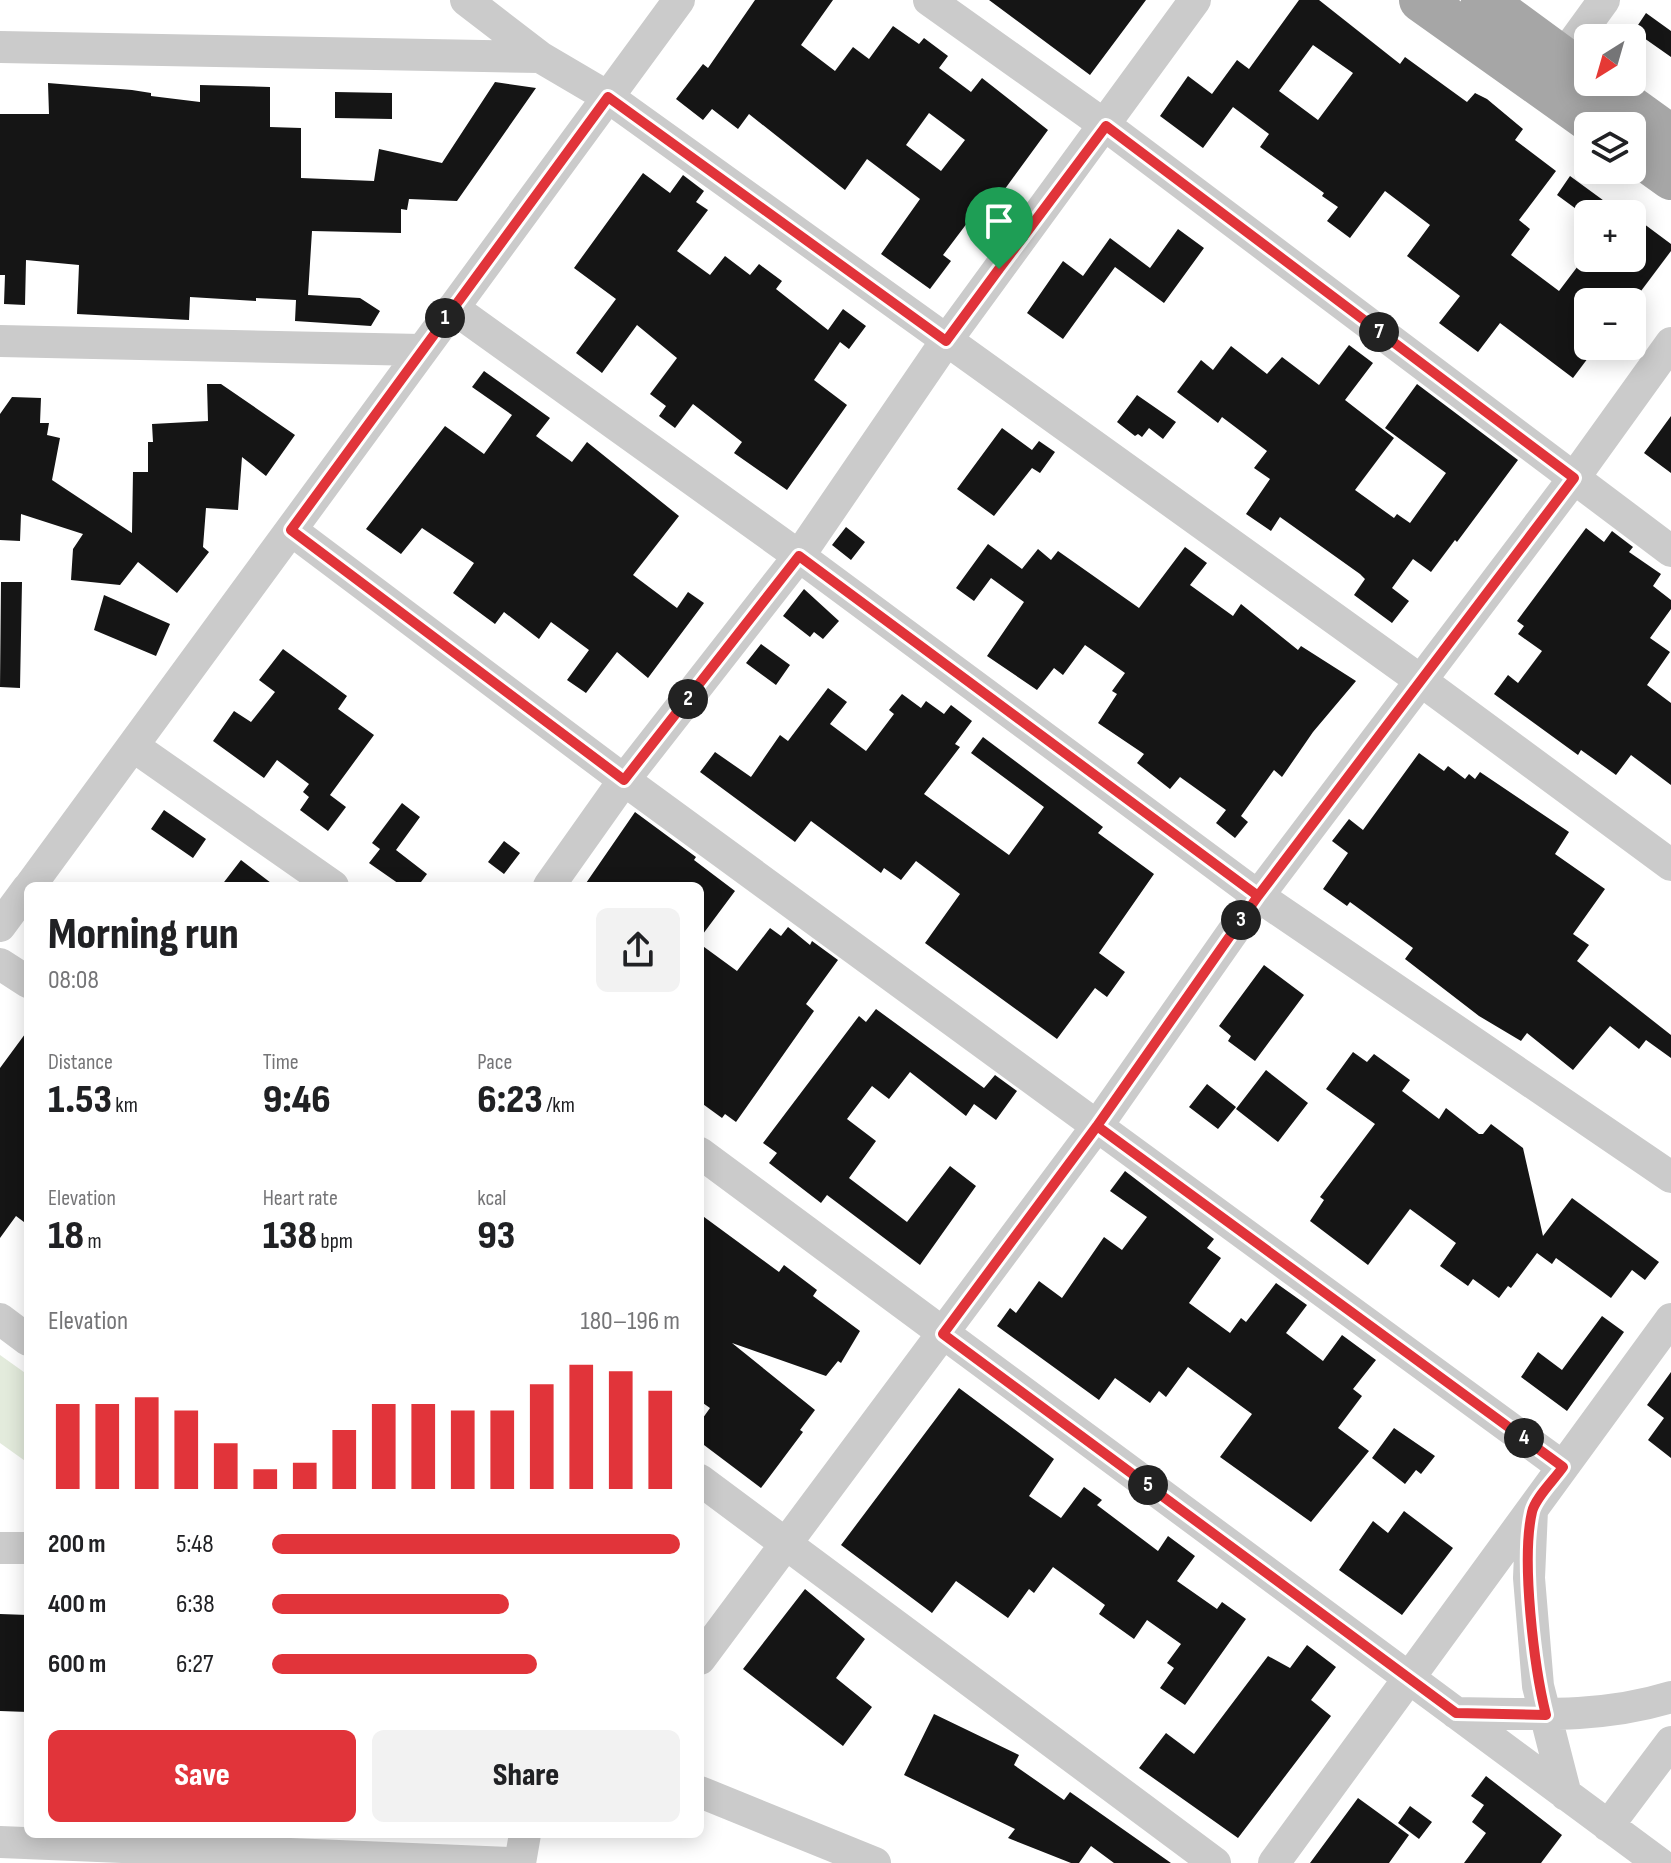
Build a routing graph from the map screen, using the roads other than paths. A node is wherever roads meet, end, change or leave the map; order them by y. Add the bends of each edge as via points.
1 (466, 0) edge
2 (679, 0) edge
3 (929, 0) edge
4 (1195, 0) edge
5 (1421, 0) edge
6 (1483, 0) edge
7 (1604, 0) edge
8 (1597, 24) edge
9 (0, 47) edge
10 (540, 57) junction
11 (1574, 66) edge
12 (1615, 96) edge
13 (608, 97) junction
14 (1578, 112) edge
15 (1106, 126) junction
16 (1671, 137) edge
17 (1646, 160) edge
18 (1671, 178) edge
19 (453, 308) junction
20 (0, 341) edge
21 (946, 341) junction
22 (1671, 343) edge
23 (421, 350) junction
24 (1574, 478) junction
25 (291, 530) junction
26 (1671, 551) edge
27 (799, 556) junction
28 (1420, 680) junction
29 (133, 746) junction
30 (624, 780) junction
31 (1671, 865) edge
32 (33, 882) edge
33 (327, 882) edge
34 (552, 882) edge
35 (24, 894) edge
36 (1258, 896) junction
37 (0, 926) edge
38 (0, 964) edge
39 (24, 979) edge
40 (1097, 1126) junction
41 (704, 1156) edge
42 (1671, 1177) edge
43 (0, 1319) edge
44 (1671, 1319) edge
45 (943, 1334) junction
46 (24, 1337) edge
47 (1563, 1467) junction
48 (704, 1483) edge
49 (1532, 1510) junction
50 (785, 1544) junction
51 (0, 1548) edge
52 (24, 1548) edge
53 (704, 1654) edge
54 (1409, 1677) junction
55 (1671, 1697) edge
56 (1456, 1713) junction
57 (1546, 1715) junction
58 (1671, 1742) edge
59 (704, 1794) edge
60 (1566, 1795) junction
61 (1608, 1826) junction
62 (524, 1838) edge
63 (0, 1842) edge
64 (512, 1863) edge
65 (520, 1863) edge
66 (875, 1863) edge
67 (1215, 1863) edge
68 (1274, 1863) edge
69 (1659, 1863) edge

1 - 10 street
2 - 13 street
3 - 15 street
4 - 15 street
5 - 14 main road
6 - 11 main road
7 - 8 street
9 - 10 street
10 - 13 street
12 - 16 main road
13 - 19 street
13 - 21 street
15 - 21 street
15 - 24 street
17 - 18 main road
19 - 23 street
19 - 27 street
20 - 23 street
21 - 27 street
21 - 28 street
22 - 24 street
23 - 25 street
24 - 26 street
24 - 28 street
25 - 29 street
25 - 30 street
27 - 30 street
27 - 36 street
28 - 31 street
28 - 36 street
29 - 32 street
29 - 33 street
30 - 34 street
30 - 40 street
35 - 37 street
36 - 40 street
36 - 42 street
38 - 39 street
40 - 45 street
40 - 47 street
41 - 45 street
43 - 46 street
44 - 47 street
45 - 50 street
45 - 54 street
47 - 49 street
48 - 50 street
49 - 54 street
49 - 57 street via 1529,1578 1538,1686
50 - 53 street
50 - 67 street
51 - 52 street
54 - 56 street
54 - 68 street
55 - 57 street via 1633,1708
56 - 57 street
56 - 60 street
57 - 60 street
58 - 61 street
59 - 66 street
60 - 61 street
61 - 69 street
62 - 65 street
63 - 64 street

